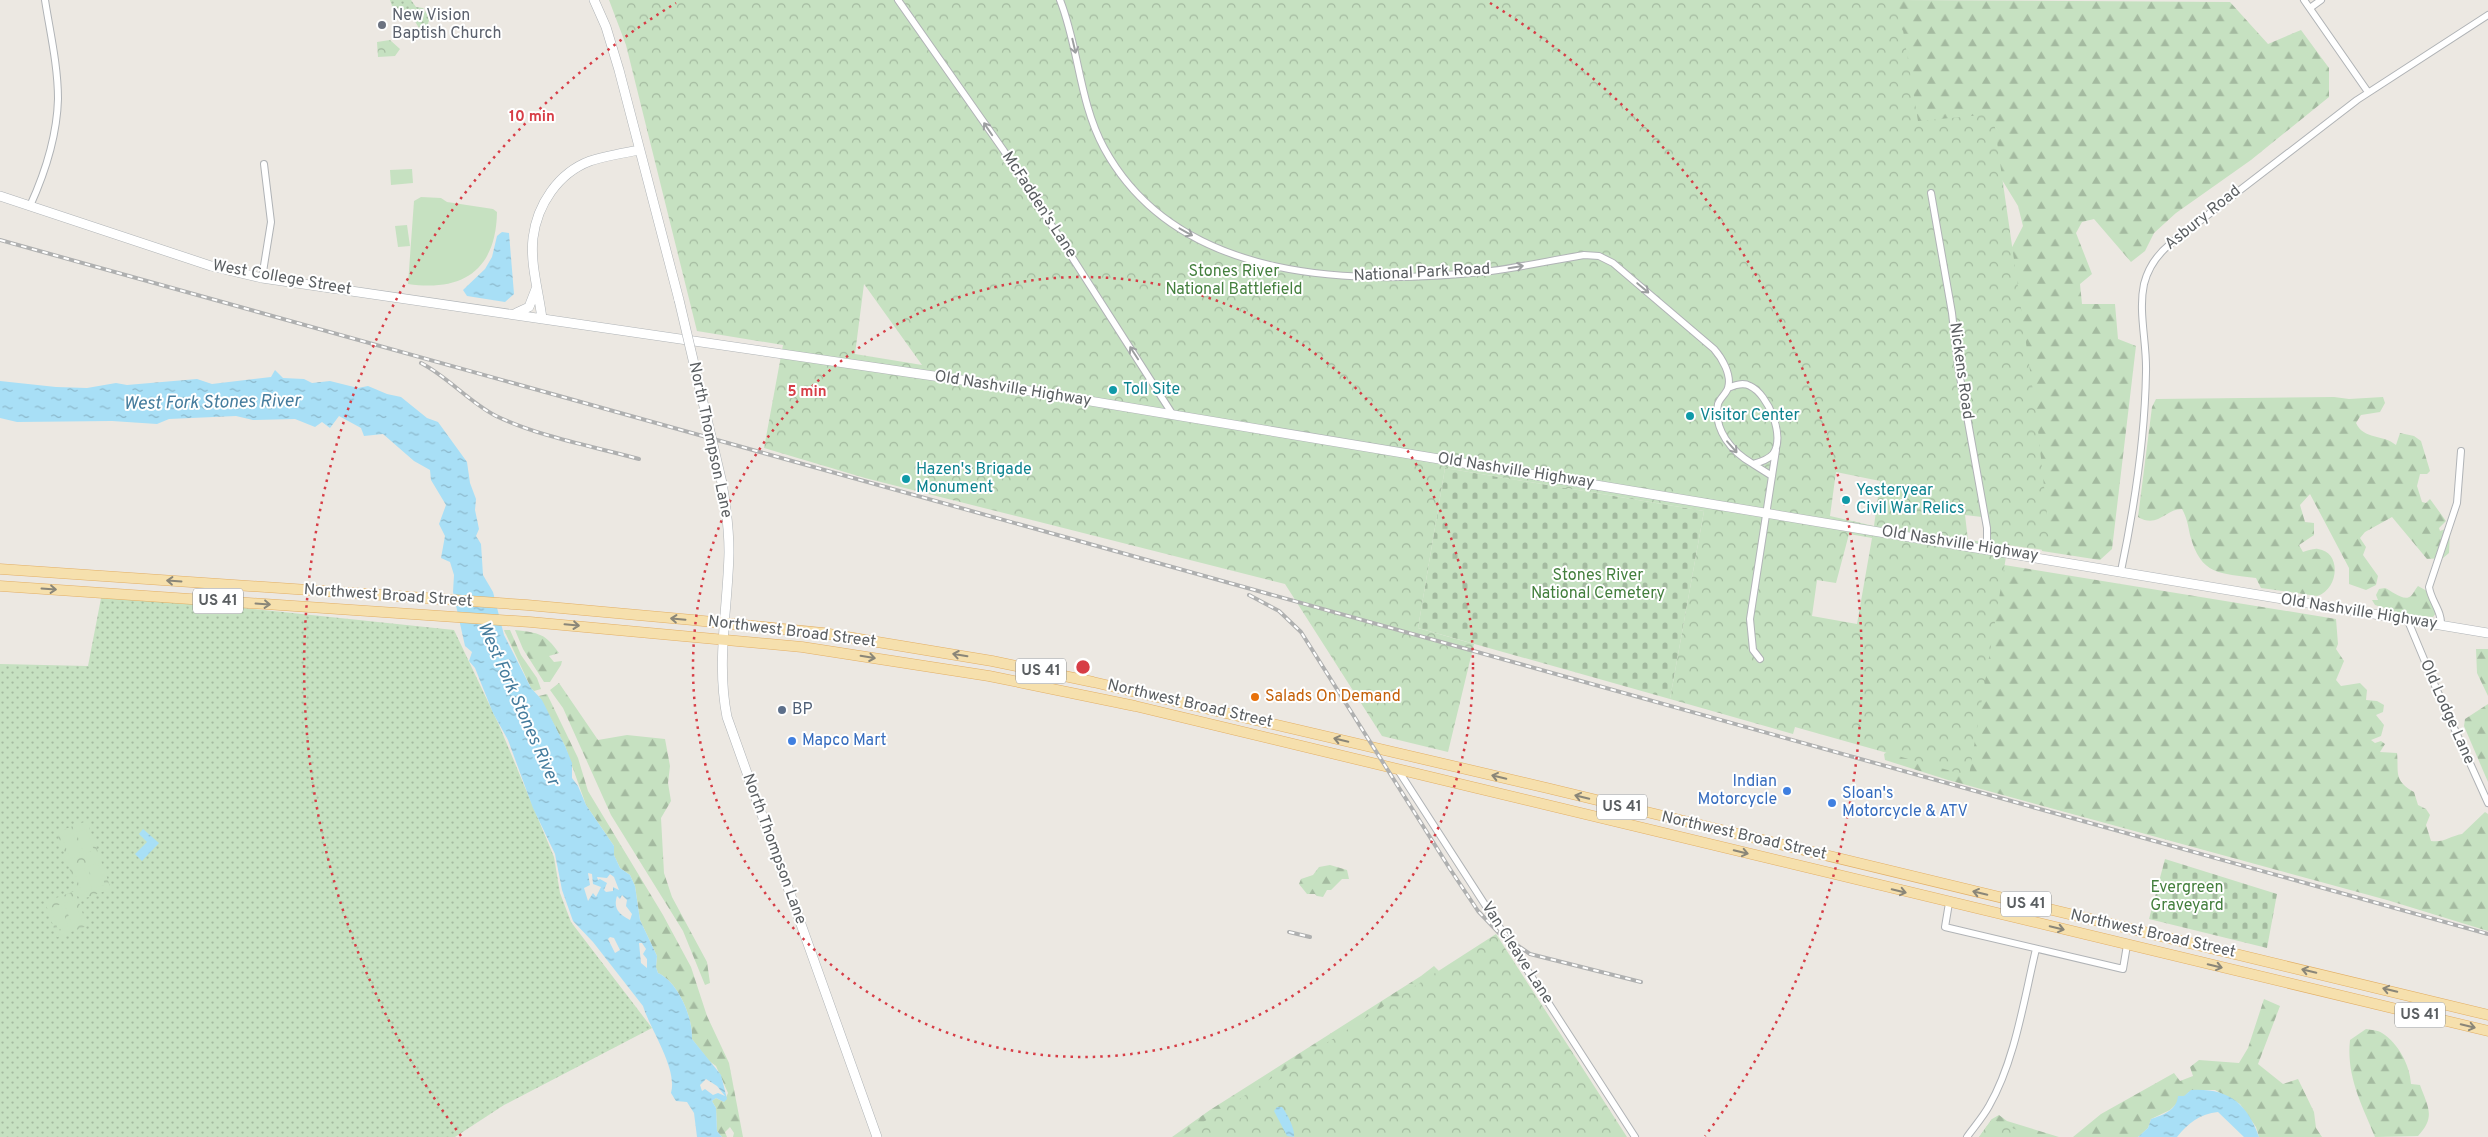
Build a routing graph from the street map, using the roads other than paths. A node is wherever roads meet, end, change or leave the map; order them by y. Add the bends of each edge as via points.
1 (45, 0) edge
2 (594, 0) edge
3 (898, 0) edge
4 (1060, 0) edge
5 (2304, 0) edge
6 (2321, 0) edge
7 (2310, 8) junction
8 (2488, 15) edge
9 (2368, 92) junction
10 (639, 150) junction
11 (264, 164) dead end
12 (1931, 193) dead end
13 (0, 196) edge
14 (30, 206) junction
15 (262, 278) junction
16 (537, 281) junction
17 (513, 314) junction
18 (542, 318) junction
19 (1728, 388) junction
20 (1173, 415) junction
21 (1777, 448) junction
22 (2461, 451) dead end
23 (1753, 464) junction
24 (1772, 476) junction
25 (1768, 513) junction
26 (1988, 548) junction
27 (0, 569) edge
28 (2121, 571) junction
29 (103, 576) junction
30 (194, 582) junction
31 (0, 586) edge
32 (102, 593) junction
33 (192, 599) junction
34 (2408, 621) junction
35 (723, 623) junction
36 (2441, 625) junction
37 (2488, 633) edge
38 (724, 639) junction
39 (926, 650) junction
40 (1760, 659) dead end
41 (992, 660) junction
42 (924, 666) junction
43 (989, 676) junction
44 (1093, 682) junction
45 (1090, 697) junction
46 (1180, 702) junction
47 (1177, 716) junction
48 (1302, 730) junction
49 (1298, 745) junction
50 (1400, 754) junction
51 (1398, 770) junction
52 (1547, 788) junction
53 (2488, 803) edge
54 (1542, 804) junction
55 (1697, 825) junction
56 (1694, 840) junction
57 (1862, 864) junction
58 (1858, 880) junction
59 (1953, 886) junction
60 (1949, 903) junction
61 (2131, 929) junction
62 (2127, 945) junction
63 (2036, 949) junction
64 (2356, 982) junction
65 (2352, 998) junction
66 (2488, 1015) edge
67 (2488, 1031) edge
68 (877, 1137) edge
69 (1635, 1137) edge
70 (1967, 1137) edge

1 - 14 street via 56,79 56,117 53,142
2 - 10 main road, North Thompson Lane via 619,70
20 -> 3 street, McFadden's Lane via 1004,151
4 -> 19 street, National Park Road via 1073,41 1087,107 1104,148 1138,197 1178,228 1252,260 1332,276 1425,276 1493,270 1584,254 1599,256 1612,263 1709,343 1724,362
5 - 7 street
6 - 7 street
7 - 9 street
8 - 9 street, Asbury Road
9 - 28 street, Asbury Road via 2170,244 2158,255 2148,274 2143,299 2146,371 2142,427
10 - 16 main road via 588,162 568,173 551,191 539,213 533,239
10 - 35 main road, North Thompson Lane, bridge via 679,300 722,483 729,553
11 - 15 street via 271,222
12 - 26 street, Nickens Road
13 - 14 main road, West College Street
14 - 15 main road, West College Street via 211,266
15 - 17 main road, West College Street
16 - 17 main road via 529,307
16 - 18 main road
17 - 18 main road, West College Street
18 - 20 main road, Old Nashville Highway
19 - 21 street via 1750,385 1762,396 1777,429
19 -> 23 street via 1718,405 1723,435 1734,450
20 - 25 main road, Old Nashville Highway
21 - 23 street via 1772,456
21 - 24 street
22 - 36 street via 2457,503 2429,587 2442,615
23 - 24 street
24 - 25 street
25 - 26 main road, Old Nashville Highway
25 - 40 street via 1750,619 1753,650
26 - 28 main road, Old Nashville Highway
27 - 29 main road, Northwest Broad Street / US 41
28 - 34 main road, Old Nashville Highway
30 -> 29 main road, Northwest Broad Street / US 41
29 - 32 main road
30 - 33 main road
35 -> 30 main road, Northwest Broad Street / US 41
31 -> 32 main road, Northwest Broad Street / US 41
32 - 33 main road, Northwest Broad Street / US 41
33 -> 38 main road, Northwest Broad Street / US 41
34 - 36 main road, Old Nashville Highway
34 - 53 street, Old Lodge Lane
35 - 38 main road, North Thompson Lane
35 - 39 main road, Northwest Broad Street / US 41 via 823,633
36 - 37 main road, Old Nashville Highway
38 -> 42 main road, Northwest Broad Street / US 41 via 807,647
38 - 68 main road, North Thompson Lane via 722,684 727,717
41 -> 39 main road, Northwest Broad Street / US 41
39 - 42 main road
41 - 43 main road
41 - 44 main road, Northwest Broad Street / US 41
42 - 43 main road, Northwest Broad Street / US 41
43 - 45 main road, Northwest Broad Street / US 41
44 - 45 main road
44 - 46 main road, Northwest Broad Street / US 41
45 - 47 main road, Northwest Broad Street / US 41
46 - 47 main road
46 - 48 main road, Northwest Broad Street / US 41
47 - 49 main road, Northwest Broad Street / US 41
48 - 49 main road
50 -> 48 main road, Northwest Broad Street / US 41
49 - 51 main road, Northwest Broad Street / US 41
50 - 51 main road
52 -> 50 main road, Northwest Broad Street / US 41
51 - 54 main road, Northwest Broad Street / US 41
51 - 69 street, Van Cleave Lane
52 - 54 main road
55 -> 52 main road, Northwest Broad Street / US 41
54 - 56 main road, Northwest Broad Street / US 41
55 - 56 main road
55 - 57 main road, Northwest Broad Street / US 41
56 -> 58 main road, Northwest Broad Street / US 41
57 - 58 main road
57 - 59 main road, Northwest Broad Street / US 41
58 -> 60 main road, Northwest Broad Street / US 41
59 - 60 main road
61 -> 59 main road, Northwest Broad Street / US 41
60 -> 62 main road, Northwest Broad Street / US 41
60 - 63 street via 1945,927
61 - 62 main road
64 -> 61 main road, Northwest Broad Street / US 41
62 - 63 street via 2122,969
62 -> 65 main road, Northwest Broad Street / US 41
63 - 70 street via 2002,1078 1989,1106
64 - 65 main road
66 -> 64 main road, US 41
65 -> 67 main road, US 41

